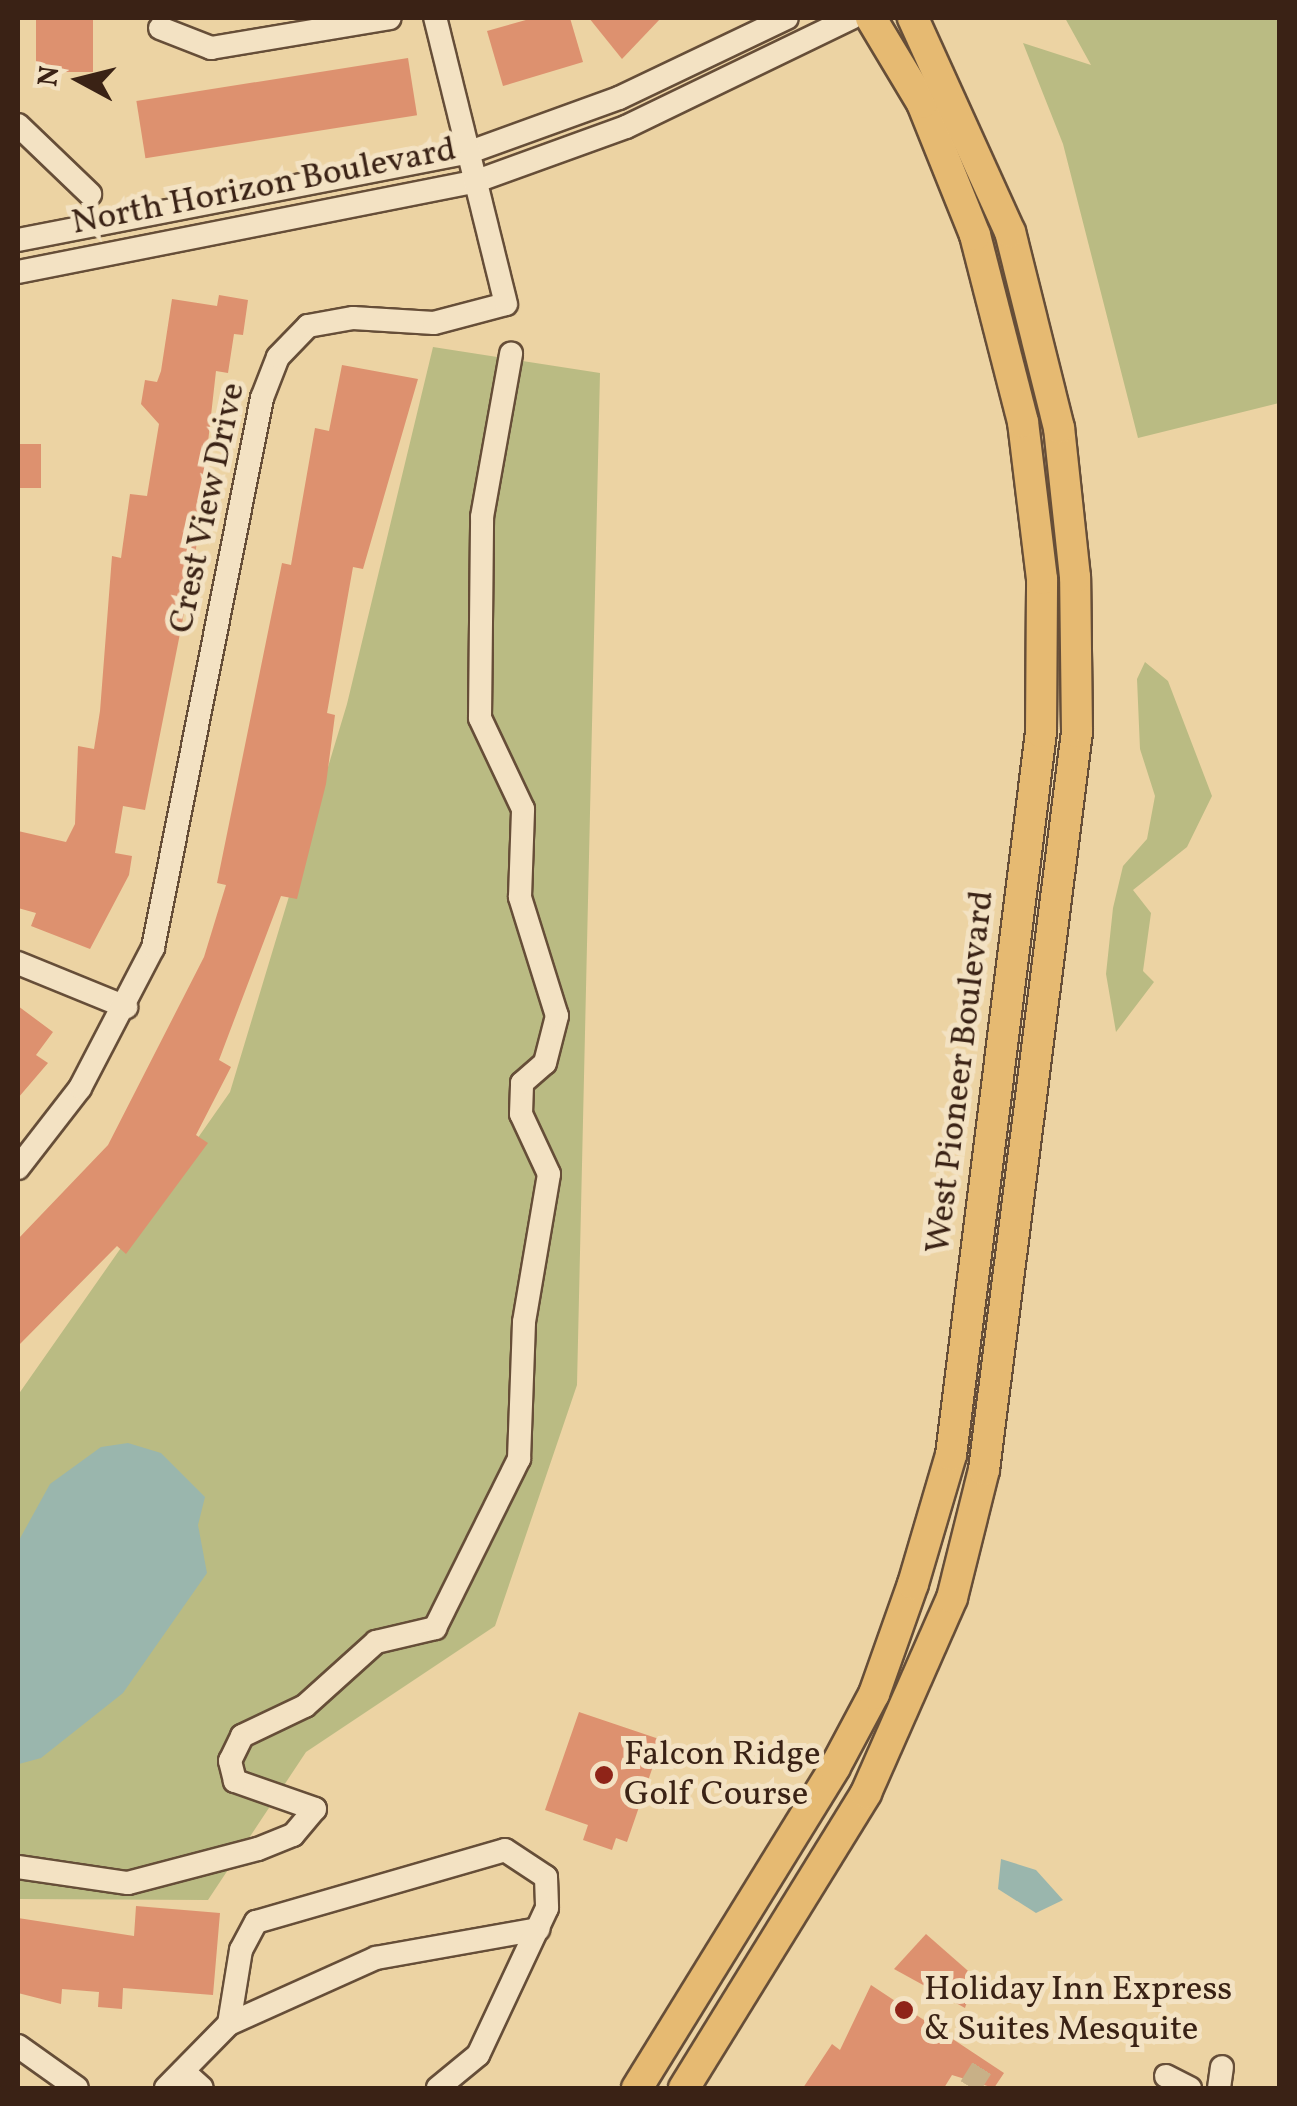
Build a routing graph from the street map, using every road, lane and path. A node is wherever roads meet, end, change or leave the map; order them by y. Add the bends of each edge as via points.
1 (390, 18) edge
2 (434, 18) edge
3 (787, 18) edge
4 (851, 18) edge
5 (871, 18) edge
6 (913, 18) edge
7 (334, 23) edge
8 (160, 28) dead end
9 (18, 125) edge
10 (467, 153) junction
11 (474, 182) junction
12 (90, 194) dead end
13 (18, 240) edge
14 (18, 272) edge
15 (511, 354) dead end
16 (18, 962) edge
17 (126, 1007) junction
18 (18, 1168) edge
19 (18, 1867) edge
20 (538, 1929) junction
21 (229, 2024) junction
22 (18, 2046) edge
23 (183, 2071) junction
24 (1166, 2076) dead end
25 (77, 2088) edge
26 (166, 2088) edge
27 (202, 2088) edge
28 (438, 2088) edge
29 (637, 2088) edge
30 (684, 2088) edge
31 (1190, 2088) edge

1 - 7 street
2 - 10 street, Crest View Drive
3 - 10 street, North Horizon Boulevard via 619,98
4 - 11 street, North Horizon Boulevard via 659,112
5 - 29 main road, West Pioneer Boulevard via 922,103 975,235 1023,422 1042,580 1040,732 951,1455 874,1694
6 - 30 main road, West Pioneer Boulevard via 1010,232 1058,428 1075,577 1077,732 984,1470 952,1598 866,1793
7 - 8 street via 211,48
9 - 12 street
10 - 11 street, Crest View Drive
10 - 13 street, North Horizon Boulevard
11 - 14 street, North Horizon Boulevard
11 - 17 street, Crest View Drive via 506,304 434,323 352,318 308,326 278,357 262,398 171,874
15 - 19 street via 482,517 480,718 523,809 520,897 557,1016 545,1063 522,1082 521,1114 549,1174 524,1322 519,1459 435,1628 376,1642 305,1706 242,1736 230,1761 235,1781 315,1809 293,1834 128,1883 89,1884
16 - 17 street
17 - 18 street, Crest View Drive via 80,1088
20 - 21 street via 376,1958
20 - 21 street via 546,1877 505,1850 342,1894 256,1922 241,1950
20 - 28 street via 478,2055
21 - 23 street
22 - 25 street
23 - 26 street
23 - 27 street
24 - 31 street

